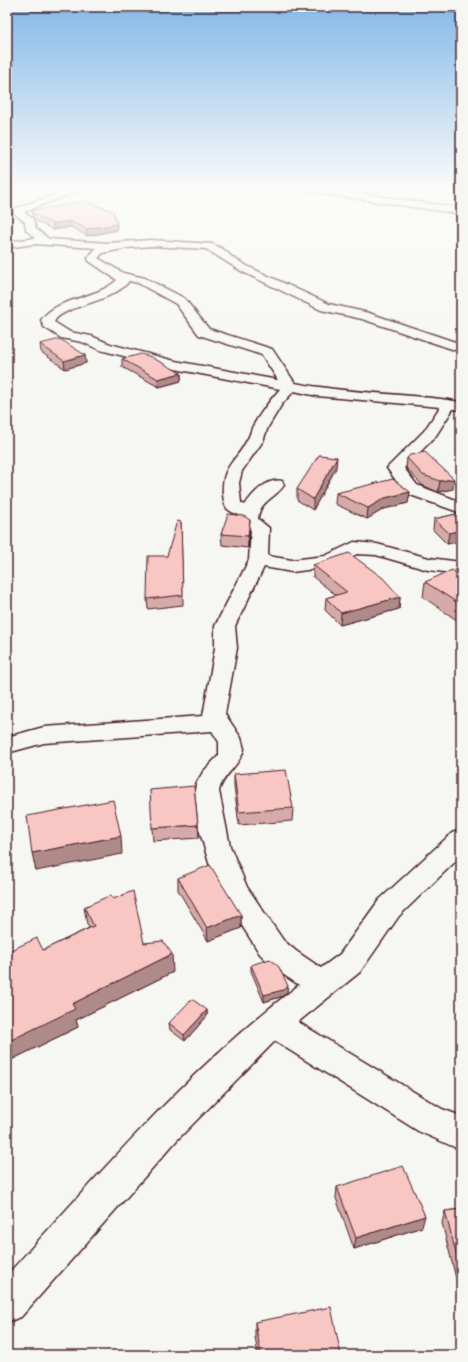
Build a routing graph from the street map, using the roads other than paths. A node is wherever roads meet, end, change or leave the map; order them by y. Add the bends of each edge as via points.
1 (99, 251) edge
2 (217, 251) edge
3 (119, 276) junction
4 (461, 348) edge
5 (290, 387) junction
6 (456, 404) edge
7 (276, 485) dead end
8 (461, 508) edge
9 (249, 513) junction
10 (258, 560) junction
11 (461, 568) edge
12 (217, 723) junction
13 (7, 745) edge
14 (461, 840) edge
15 (322, 985) junction
16 (273, 1023) junction
17 (461, 1133) edge
18 (7, 1303) edge

1 - 3 street via 92,258 94,261
2 - 4 street via 245,269 325,306 365,316
3 - 5 street via 141,280 180,301 204,332 267,352
3 - 5 street via 123,281 115,289 58,310 50,315 48,324 66,335 105,347 175,365
5 - 6 street via 332,394
5 - 9 street via 258,430 255,442 234,470 233,506
6 - 8 street via 395,468 411,489
7 - 9 street via 254,504
9 - 10 street via 249,521 260,528
10 - 11 street via 292,566 330,561 354,548 377,550 428,564
10 - 12 street via 225,626 226,648 214,714
12 - 13 street via 44,735
12 - 15 street via 232,743 231,755 212,775 207,790 217,853 238,900 275,951
14 - 15 street via 389,908 350,963
15 - 16 street
16 - 17 street via 430,1120
16 - 18 street via 165,1128

